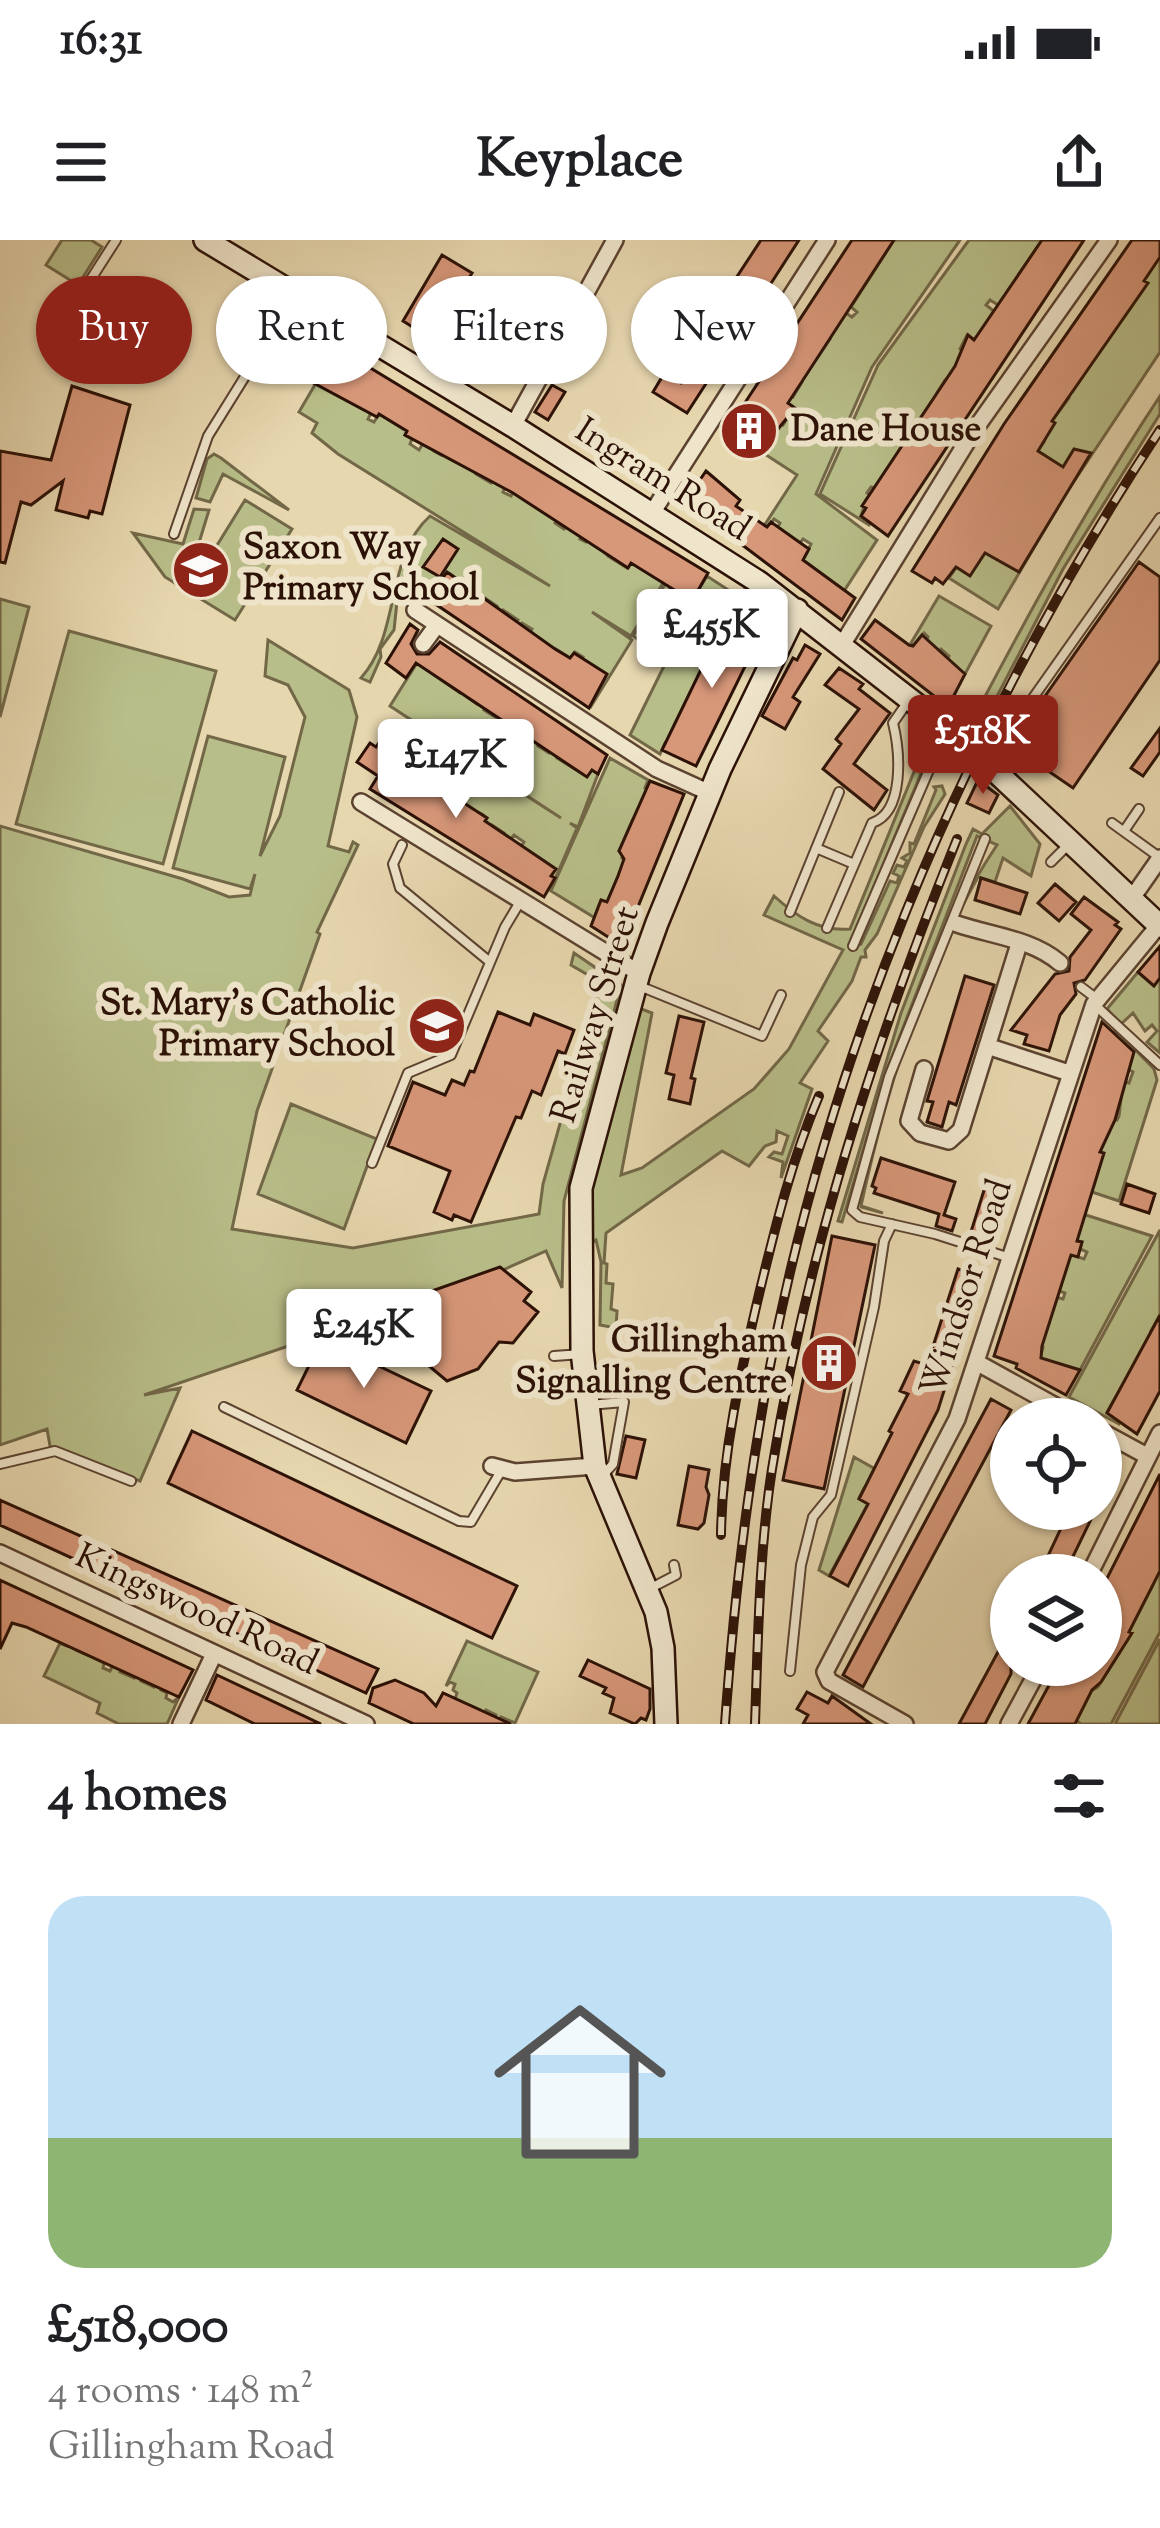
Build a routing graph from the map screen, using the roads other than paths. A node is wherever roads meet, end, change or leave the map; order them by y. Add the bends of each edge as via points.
1 (116, 240) edge
2 (205, 240) edge
3 (614, 240) edge
4 (827, 240) edge
5 (1109, 240) edge
6 (234, 248) edge
7 (93, 276) edge
8 (270, 276) edge
9 (387, 350) edge
10 (240, 384) edge
11 (513, 426) junction
12 (652, 513) junction
13 (1160, 518) edge
14 (174, 534) dead end
15 (415, 610) dead end
16 (797, 610) junction
17 (436, 625) junction
18 (423, 644) dead end
19 (842, 646) junction
20 (909, 700) junction
21 (961, 706) dead end
22 (949, 729) junction
23 (999, 775) junction
24 (839, 792) dead end
25 (710, 793) junction
26 (361, 802) dead end
27 (1139, 808) dead end
28 (1112, 823) dead end
29 (1124, 831) junction
30 (985, 839) dead end
31 (1069, 844) junction
32 (403, 845) dead end
33 (816, 848) junction
34 (1160, 858) edge
35 (1051, 862) dead end
36 (854, 864) junction
37 (1130, 901) junction
38 (520, 902) junction
39 (790, 912) dead end
40 (957, 924) dead end
41 (1159, 926) edge
42 (827, 928) dead end
43 (1018, 944) junction
44 (854, 946) dead end
45 (490, 962) junction
46 (1064, 969) dead end
47 (637, 979) junction
48 (1082, 987) dead end
49 (781, 995) dead end
50 (1096, 1001) junction
51 (987, 1046) junction
52 (1160, 1065) edge
53 (923, 1070) dead end
54 (1069, 1073) junction
55 (372, 1162) dead end
56 (892, 1225) junction
57 (1010, 1258) junction
58 (582, 1354) junction
59 (554, 1356) dead end
60 (976, 1362) junction
61 (1041, 1398) edge
62 (587, 1405) junction
63 (224, 1407) dead end
64 (1160, 1433) edge
65 (1122, 1442) edge
66 (1147, 1456) junction
67 (0, 1464) edge
68 (496, 1468) joint
69 (597, 1472) junction
70 (131, 1481) dead end
71 (0, 1553) edge
72 (1099, 1554) edge
73 (674, 1565) dead end
74 (648, 1589) junction
75 (782, 1604) dead end
76 (795, 1605) junction
77 (214, 1654) junction
78 (790, 1670) dead end
79 (826, 1674) junction
80 (807, 1683) dead end
81 (1030, 1686) edge
82 (181, 1724) edge
83 (366, 1724) edge
84 (666, 1724) edge
85 (905, 1724) edge
86 (1009, 1724) edge

1 - 7 lane
2 - 6 street, Ingram Road
3 - 11 street
4 - 12 street
5 - 19 street via 973,432
6 - 8 street, Ingram Road
9 - 11 street, Ingram Road
10 - 14 lane via 208,436
11 - 12 street, Ingram Road
12 - 16 street, Ingram Road
13 - 23 lane via 1028,705
15 - 17 street
16 - 19 street, Ingram Road
16 - 25 street, Railway Street
17 - 18 street
17 - 25 street via 657,769
19 - 20 street, Ingram Road
20 - 22 street, Ingram Road
20 - 36 lane via 892,723 899,744 895,803 872,823
21 - 22 lane
22 - 23 street, Ingram Road
22 - 44 lane
23 - 31 street, Ingram Road
24 - 33 lane
25 - 47 street, Railway Street
26 - 38 street
27 - 29 lane
28 - 29 lane
29 - 34 lane
30 - 56 lane via 889,1077 852,1208
31 - 35 lane
31 - 37 street, Ingram Road
32 - 45 lane via 393,864 400,888
33 - 36 lane
33 - 39 lane
34 - 37 street
36 - 42 lane
37 - 41 street, Ingram Road
38 - 45 lane
38 - 47 street
40 - 43 street
41 - 50 street, Windsor Road
43 - 46 street via 1036,945
43 - 51 street
45 - 55 lane via 451,1055 408,1073
47 - 49 lane via 762,1036
47 - 58 street, Railway Street via 581,1188
48 - 50 lane
50 - 52 lane
50 - 54 street, Windsor Road
51 - 53 street via 960,1132 950,1141 920,1133 908,1120
51 - 54 street
54 - 57 street, Windsor Road
56 - 57 lane
56 - 76 lane via 830,1500 812,1520
57 - 60 street, Windsor Road
58 - 59 lane
58 - 62 street, Railway Street
60 - 61 street
60 - 79 street, Windsor Road via 948,1441
62 - 69 street, Railway Street
62 - 69 lane via 624,1402 613,1464
63 - 68 lane via 459,1521 471,1522
64 - 66 street
65 - 66 street
66 - 72 street
67 - 70 lane via 55,1450
68 - 69 street
69 - 74 street, Railway Street
71 - 77 street, Kingswood Road
73 - 74 lane via 676,1575
74 - 84 street, Railway Street via 663,1648
75 - 76 lane
76 - 78 lane
77 - 82 street
77 - 83 street, Kingswood Road
79 - 80 street
79 - 85 street
81 - 86 street

